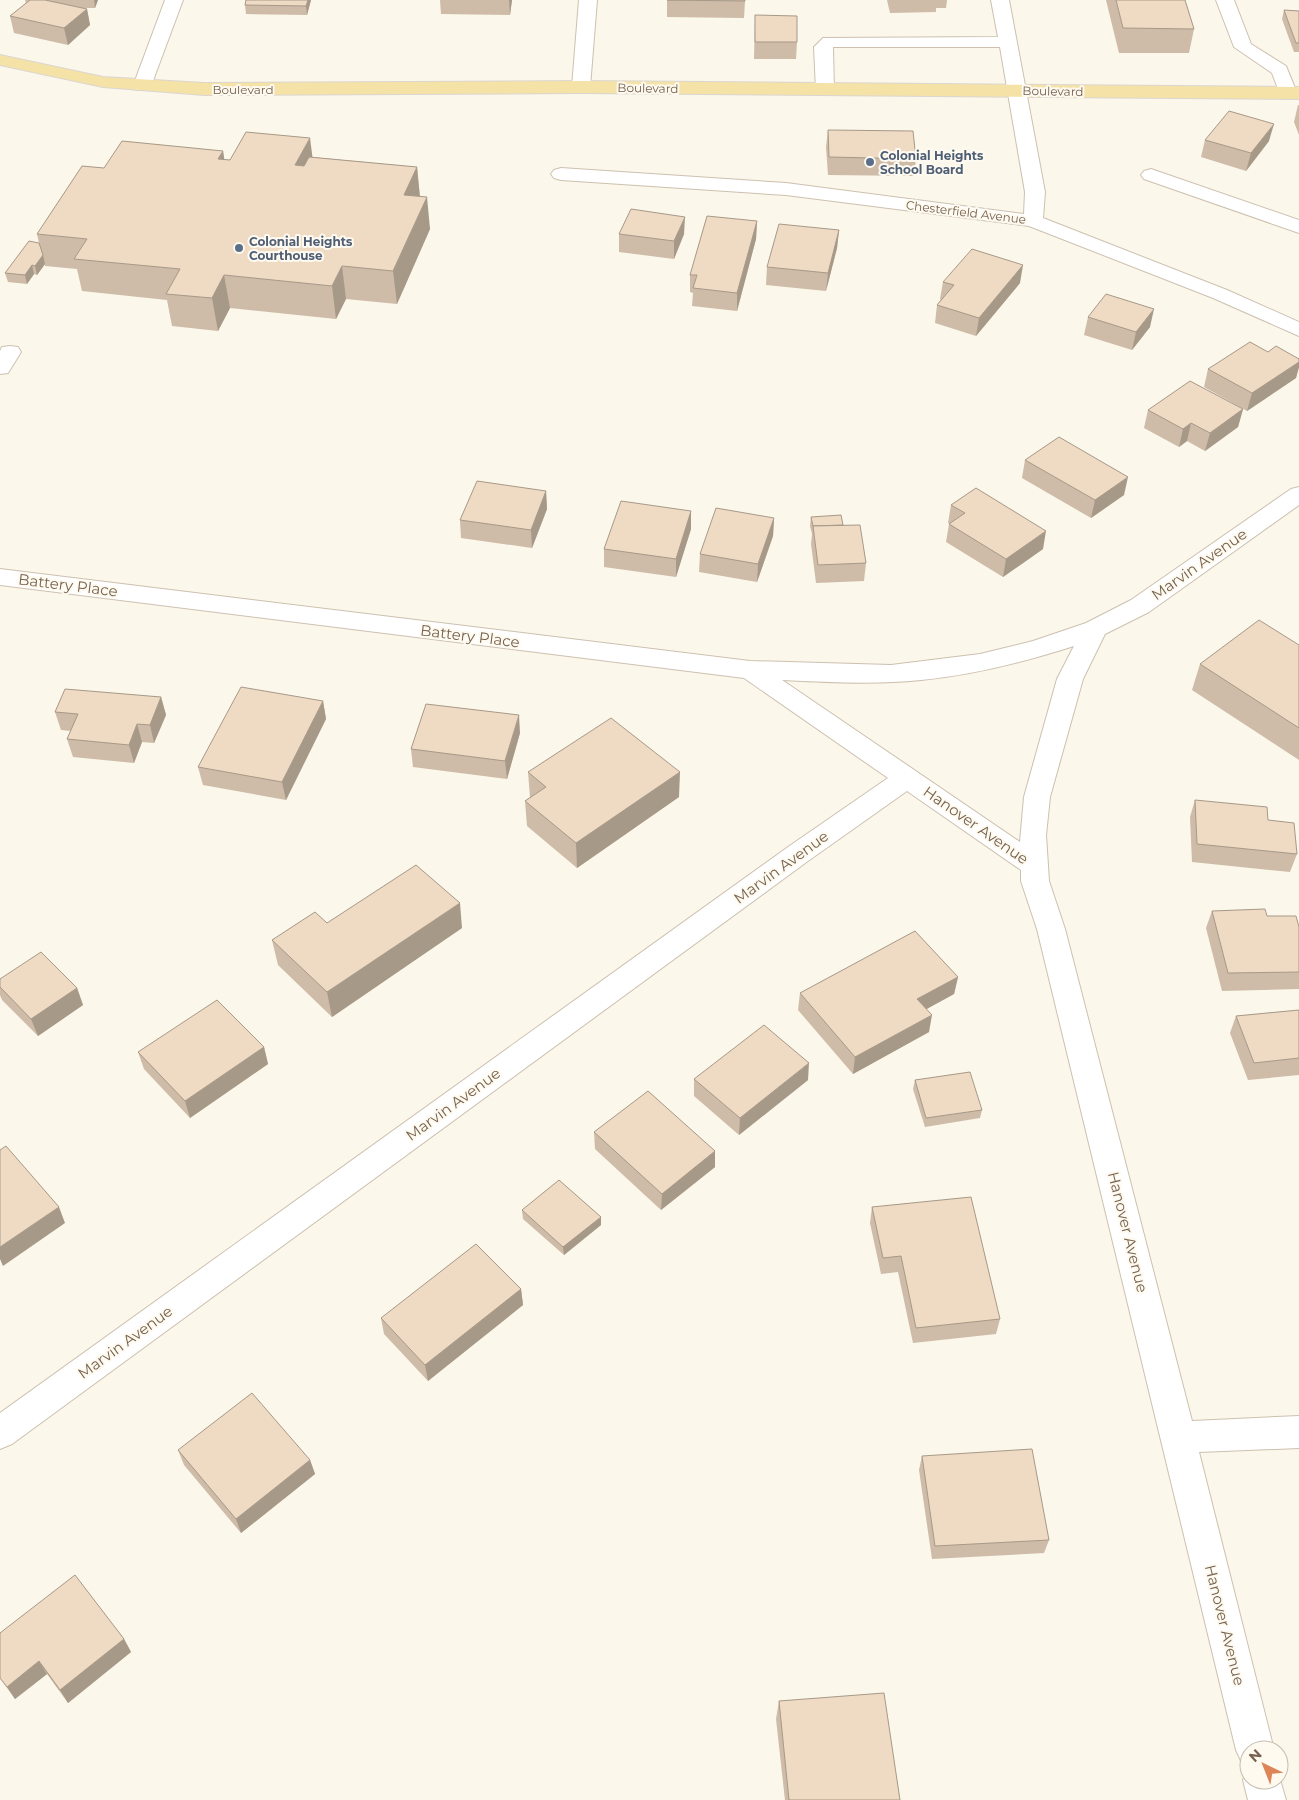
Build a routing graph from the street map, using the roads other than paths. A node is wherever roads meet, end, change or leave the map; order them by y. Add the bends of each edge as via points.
1 (174, 0) edge
2 (588, 0) edge
3 (1000, 0) edge
4 (1225, 0) edge
5 (1008, 42) junction
6 (0, 60) edge
7 (142, 86) junction
8 (581, 87) junction
9 (1017, 90) junction
10 (825, 91) junction
11 (1294, 93) edge
12 (562, 174) dead end
13 (1151, 175) dead end
14 (1033, 221) junction
15 (1299, 227) edge
16 (1299, 330) edge
17 (1299, 494) edge
18 (0, 577) edge
19 (1095, 629) junction
20 (750, 670) junction
21 (907, 778) junction
22 (1034, 865) junction
23 (1299, 1432) edge
24 (0, 1433) edge
25 (1179, 1437) junction
26 (1253, 1740) edge

1 - 7 street
2 - 8 street
3 - 5 street
4 - 11 street via 1243,47 1280,70
5 - 9 street
5 - 10 street via 829,42 823,48
6 - 7 main road, Boulevard via 85,80
7 - 8 main road, Boulevard via 309,90
8 - 10 main road, Boulevard
9 - 10 main road, Boulevard
9 - 11 main road, Boulevard
9 - 14 street via 1035,192
12 - 14 street, Chesterfield Avenue via 786,189
13 - 15 street
14 - 16 street, Chesterfield Avenue via 1220,294
17 - 19 street, Marvin Avenue via 1140,606
18 - 20 street, Battery Place
19 - 20 street, Marvin Avenue via 1060,643 1001,658 927,671 862,674
19 - 22 street via 1070,679 1041,779 1033,835
20 - 21 street, Battery Place
21 - 22 street, Hanover Avenue
21 - 24 street, Marvin Avenue
22 - 25 street, Hanover Avenue via 1035,881 1051,929
23 - 25 street
25 - 26 street, Hanover Avenue

